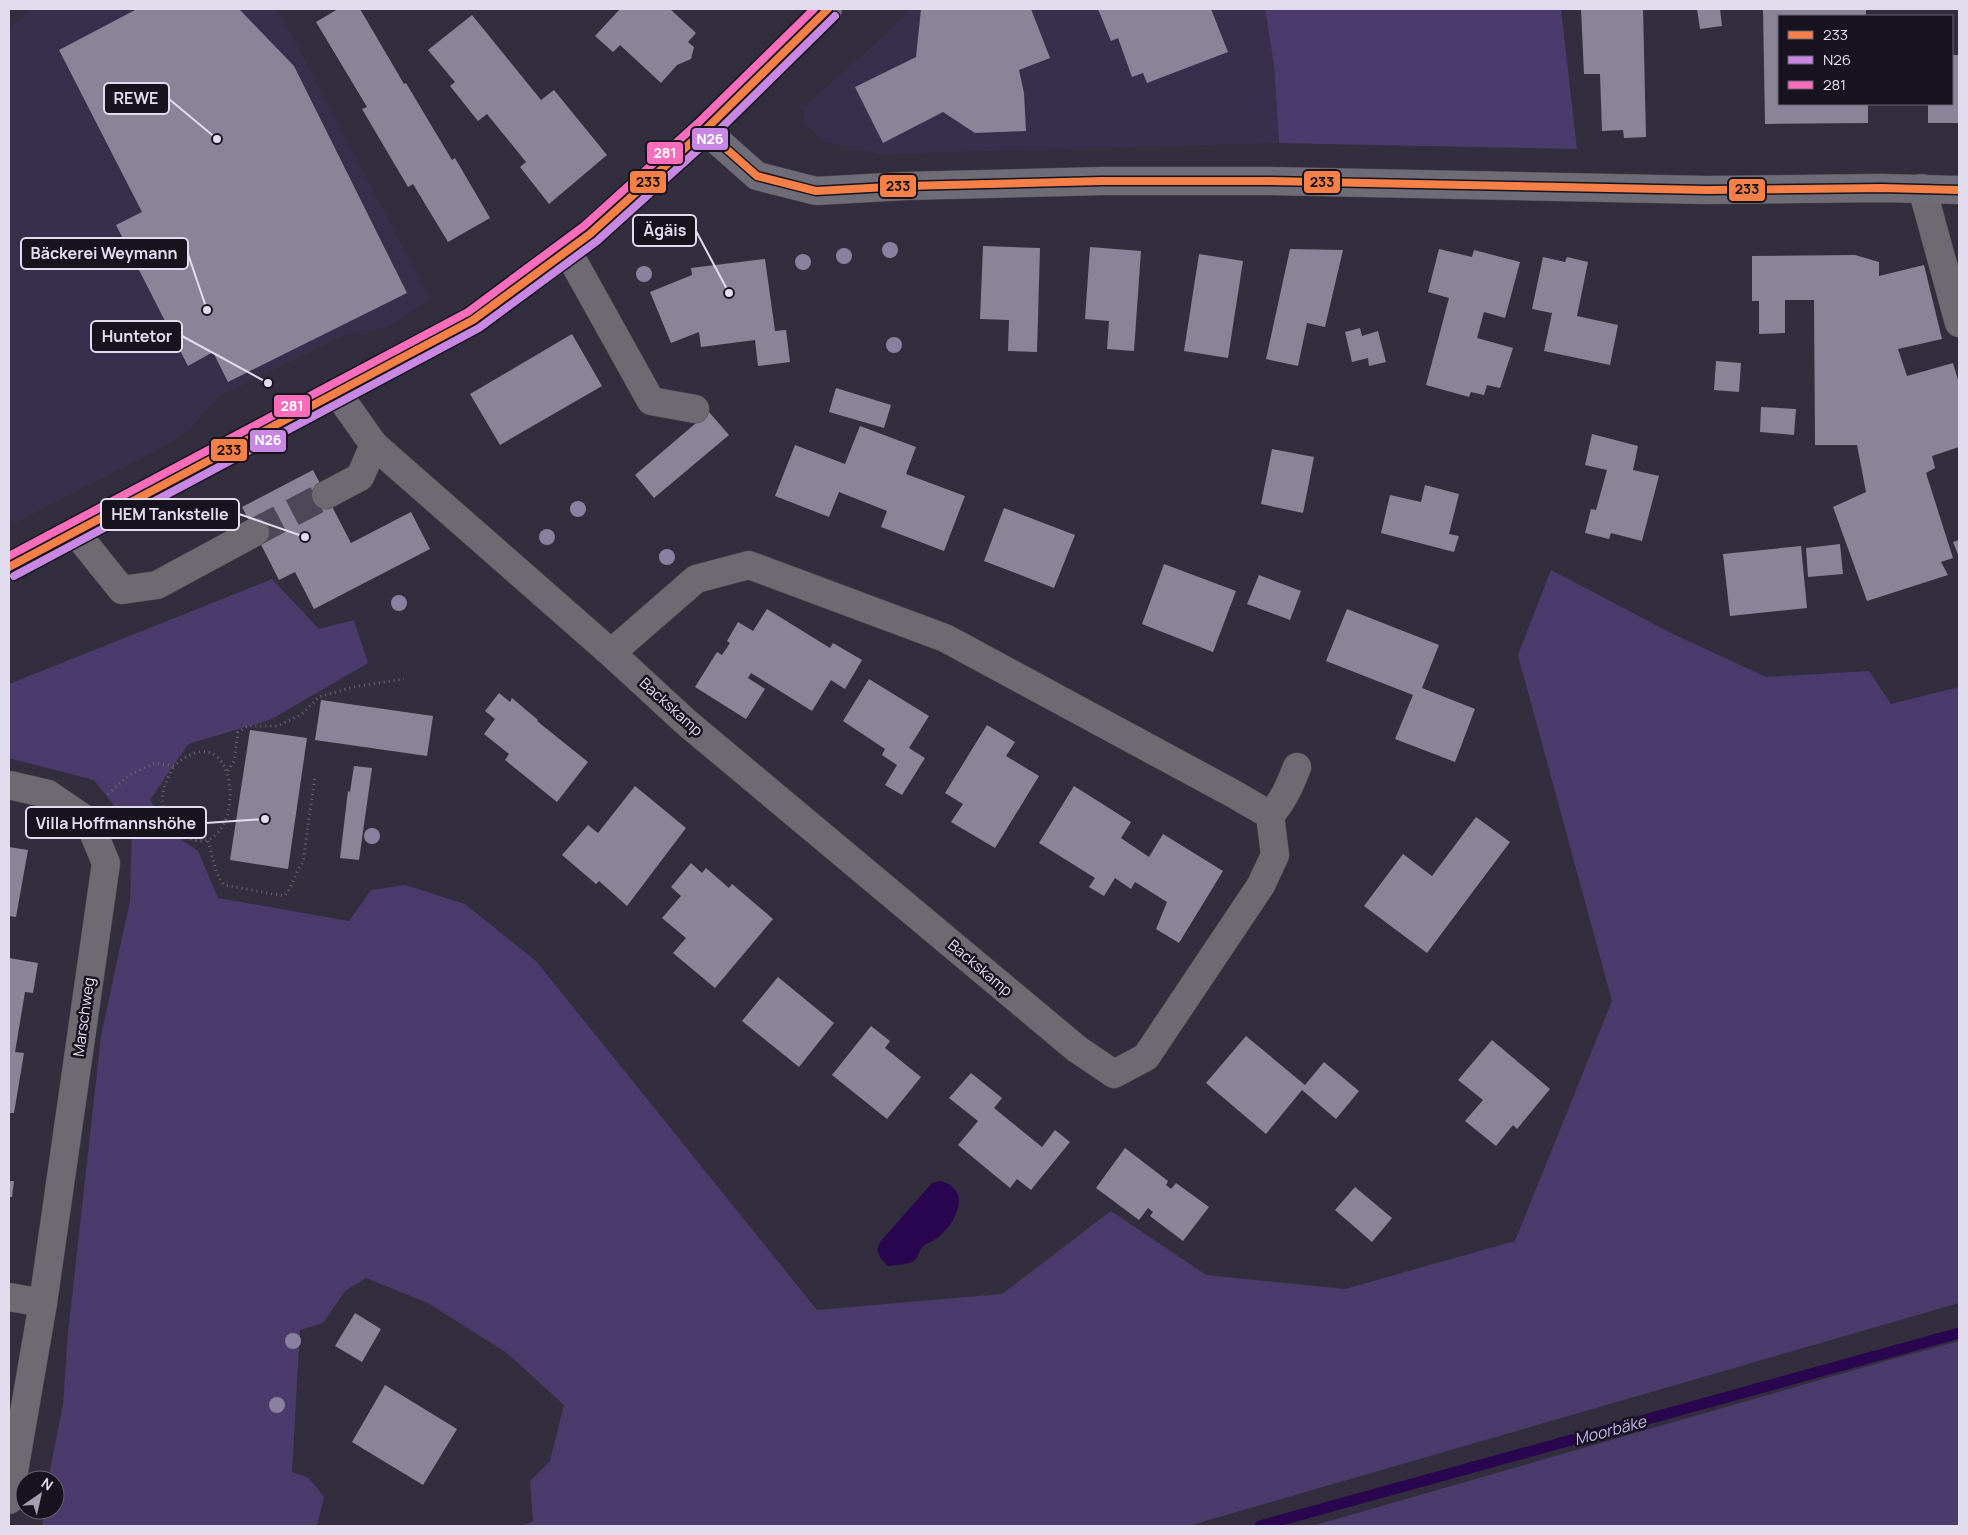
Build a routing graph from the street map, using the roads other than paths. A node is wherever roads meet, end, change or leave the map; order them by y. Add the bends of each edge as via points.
1 (828, 9) edge
2 (705, 130) junction
3 (1922, 188) junction
4 (1959, 190) edge
5 (568, 252) junction
6 (1959, 323) edge
7 (338, 394) junction
8 (695, 408) dead end
9 (374, 446) junction
10 (326, 495) tunnel mouth
11 (255, 532) tunnel mouth
12 (76, 533) junction
13 (9, 567) edge
14 (611, 653) junction
15 (1296, 767) dead end
16 (9, 785) edge
17 (1270, 815) junction
18 (9, 1297) edge
19 (43, 1303) junction
20 (9, 1500) edge

1 - 2 main road
2 - 3 main road via 757,176 816,191 1141,181 1708,190
2 - 5 street
3 - 4 main road
3 - 6 street
5 - 7 street via 473,320
5 - 8 street via 651,401
7 - 9 street, Backskamp
7 - 12 street
9 - 10 street via 360,477
9 - 14 street, Backskamp
11 - 12 street via 156,585 122,590
12 - 13 street
14 - 17 street via 696,579 749,565 945,638
14 - 17 street, Backskamp via 687,724 1077,1049 1114,1074 1146,1057 1261,884 1275,855
15 - 17 street via 1291,784 1278,808
16 - 19 street, Marschweg via 48,794 89,822 106,863
18 - 19 street
19 - 20 street, Marschweg

